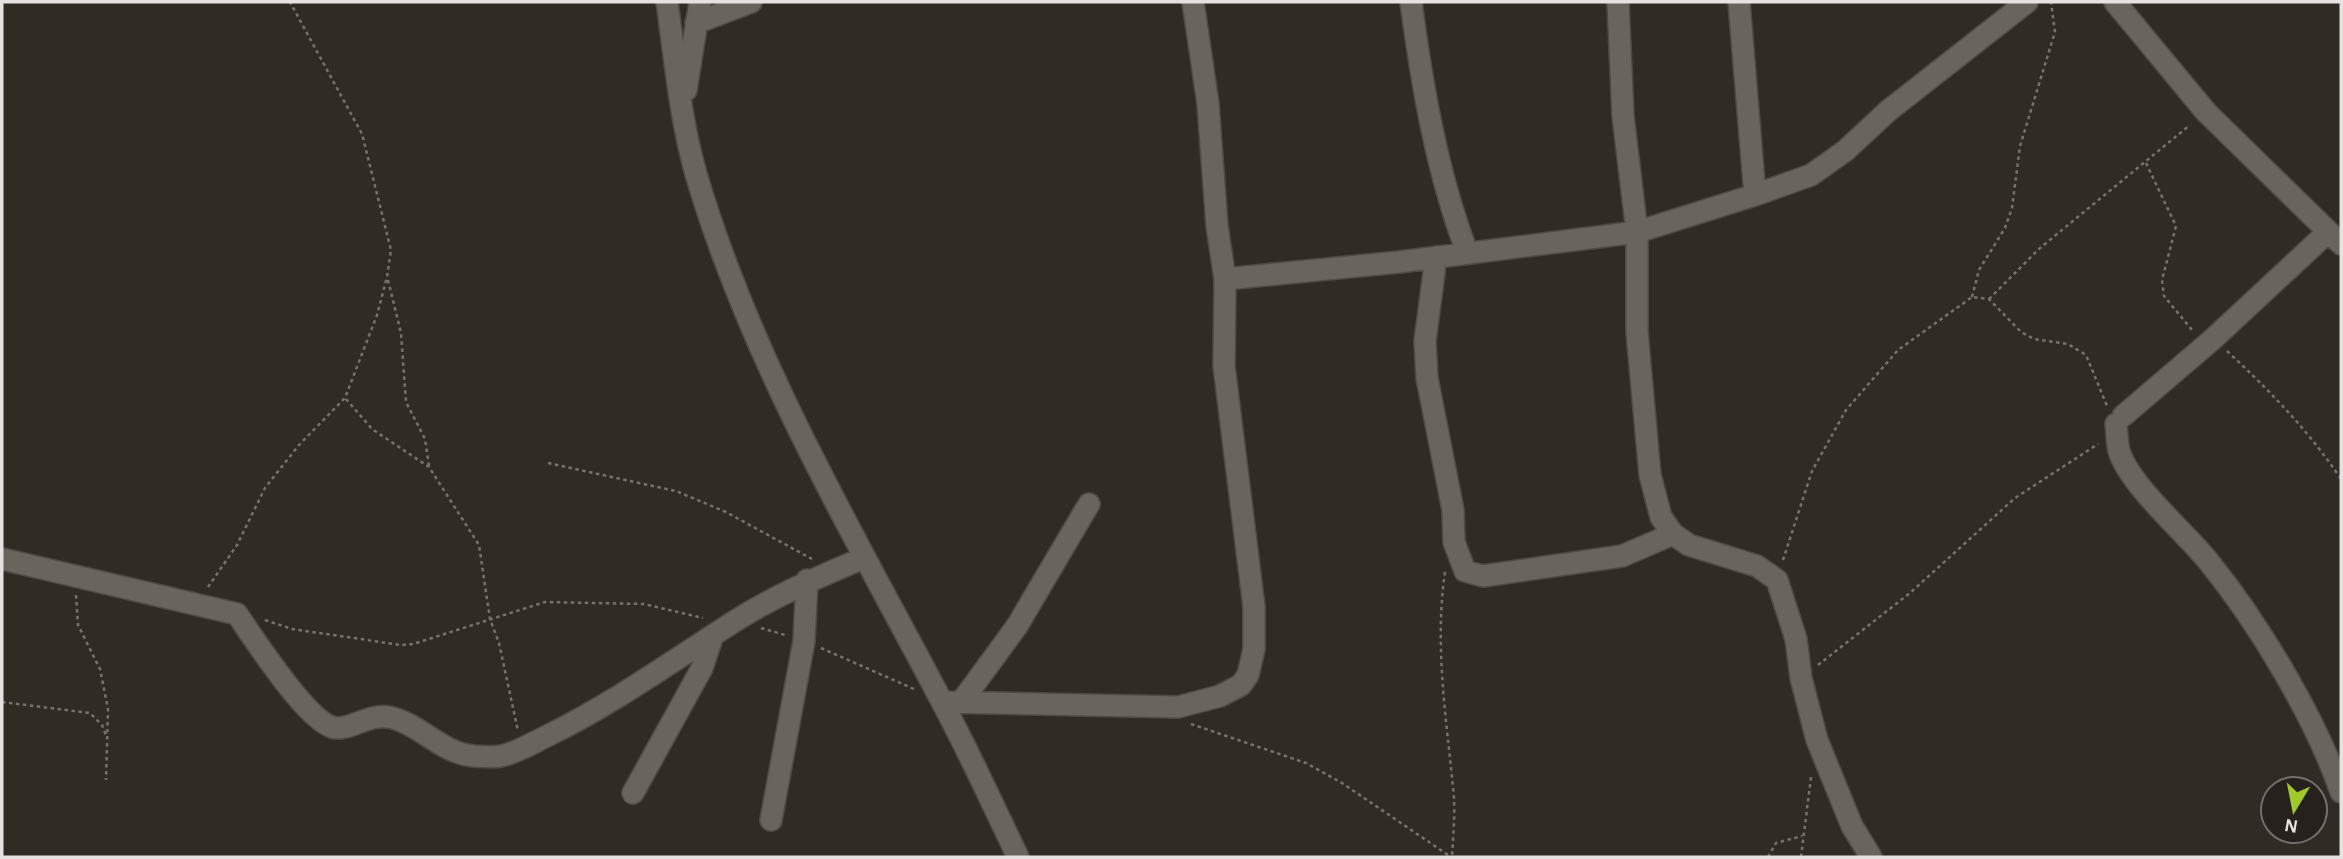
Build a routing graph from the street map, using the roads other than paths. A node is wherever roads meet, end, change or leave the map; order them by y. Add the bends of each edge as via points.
1 (667, 2) edge
2 (700, 2) edge
3 (751, 2) edge
4 (1193, 2) edge
5 (1411, 2) edge
6 (1618, 2) edge
7 (1739, 2) edge
8 (2027, 2) edge
9 (2115, 2) edge
10 (696, 23) junction
11 (682, 113) junction
12 (1755, 195) junction
13 (1637, 232) junction
14 (2335, 238) edge
15 (1467, 252) junction
16 (1436, 257) junction
17 (1225, 279) junction
18 (1089, 504) dead end
19 (1673, 534) junction
20 (863, 558) junction
21 (2, 559) edge
22 (807, 580) junction
23 (712, 638) junction
24 (952, 702) junction
25 (2341, 792) edge
26 (633, 793) dead end
27 (771, 820) dead end
28 (1018, 857) edge
29 (1871, 857) edge

1 - 11 street
2 - 10 street
3 - 10 street
4 - 17 street
5 - 15 street via 1420,67 1454,219
6 - 13 street via 1623,116
7 - 12 street
8 - 12 street via 1888,111 1845,151 1811,175
9 - 14 street via 2206,111
10 - 11 street
11 - 20 street via 696,174 772,376
12 - 13 street
13 - 15 street
13 - 19 street via 1637,332 1650,475 1661,517
14 - 25 street via 2120,420 2119,450 2129,471 2210,563 2267,646 2326,753
15 - 16 street
16 - 17 street
16 - 19 street via 1425,341 1427,378 1453,510 1454,542 1465,571 1483,576 1622,556
17 - 24 street via 1224,366 1254,607 1254,649 1248,675 1241,685 1220,696 1178,707
18 - 24 street via 1017,626
19 - 29 street via 1689,545 1757,566 1777,580 1796,639 1817,740 1852,826
20 - 22 street
20 - 24 street
21 - 23 street via 237,614 303,703 330,727 340,728 374,715 392,718 470,756 500,756 523,748 581,719
22 - 23 street
22 - 27 street via 804,641
23 - 26 street via 702,668
24 - 28 street

